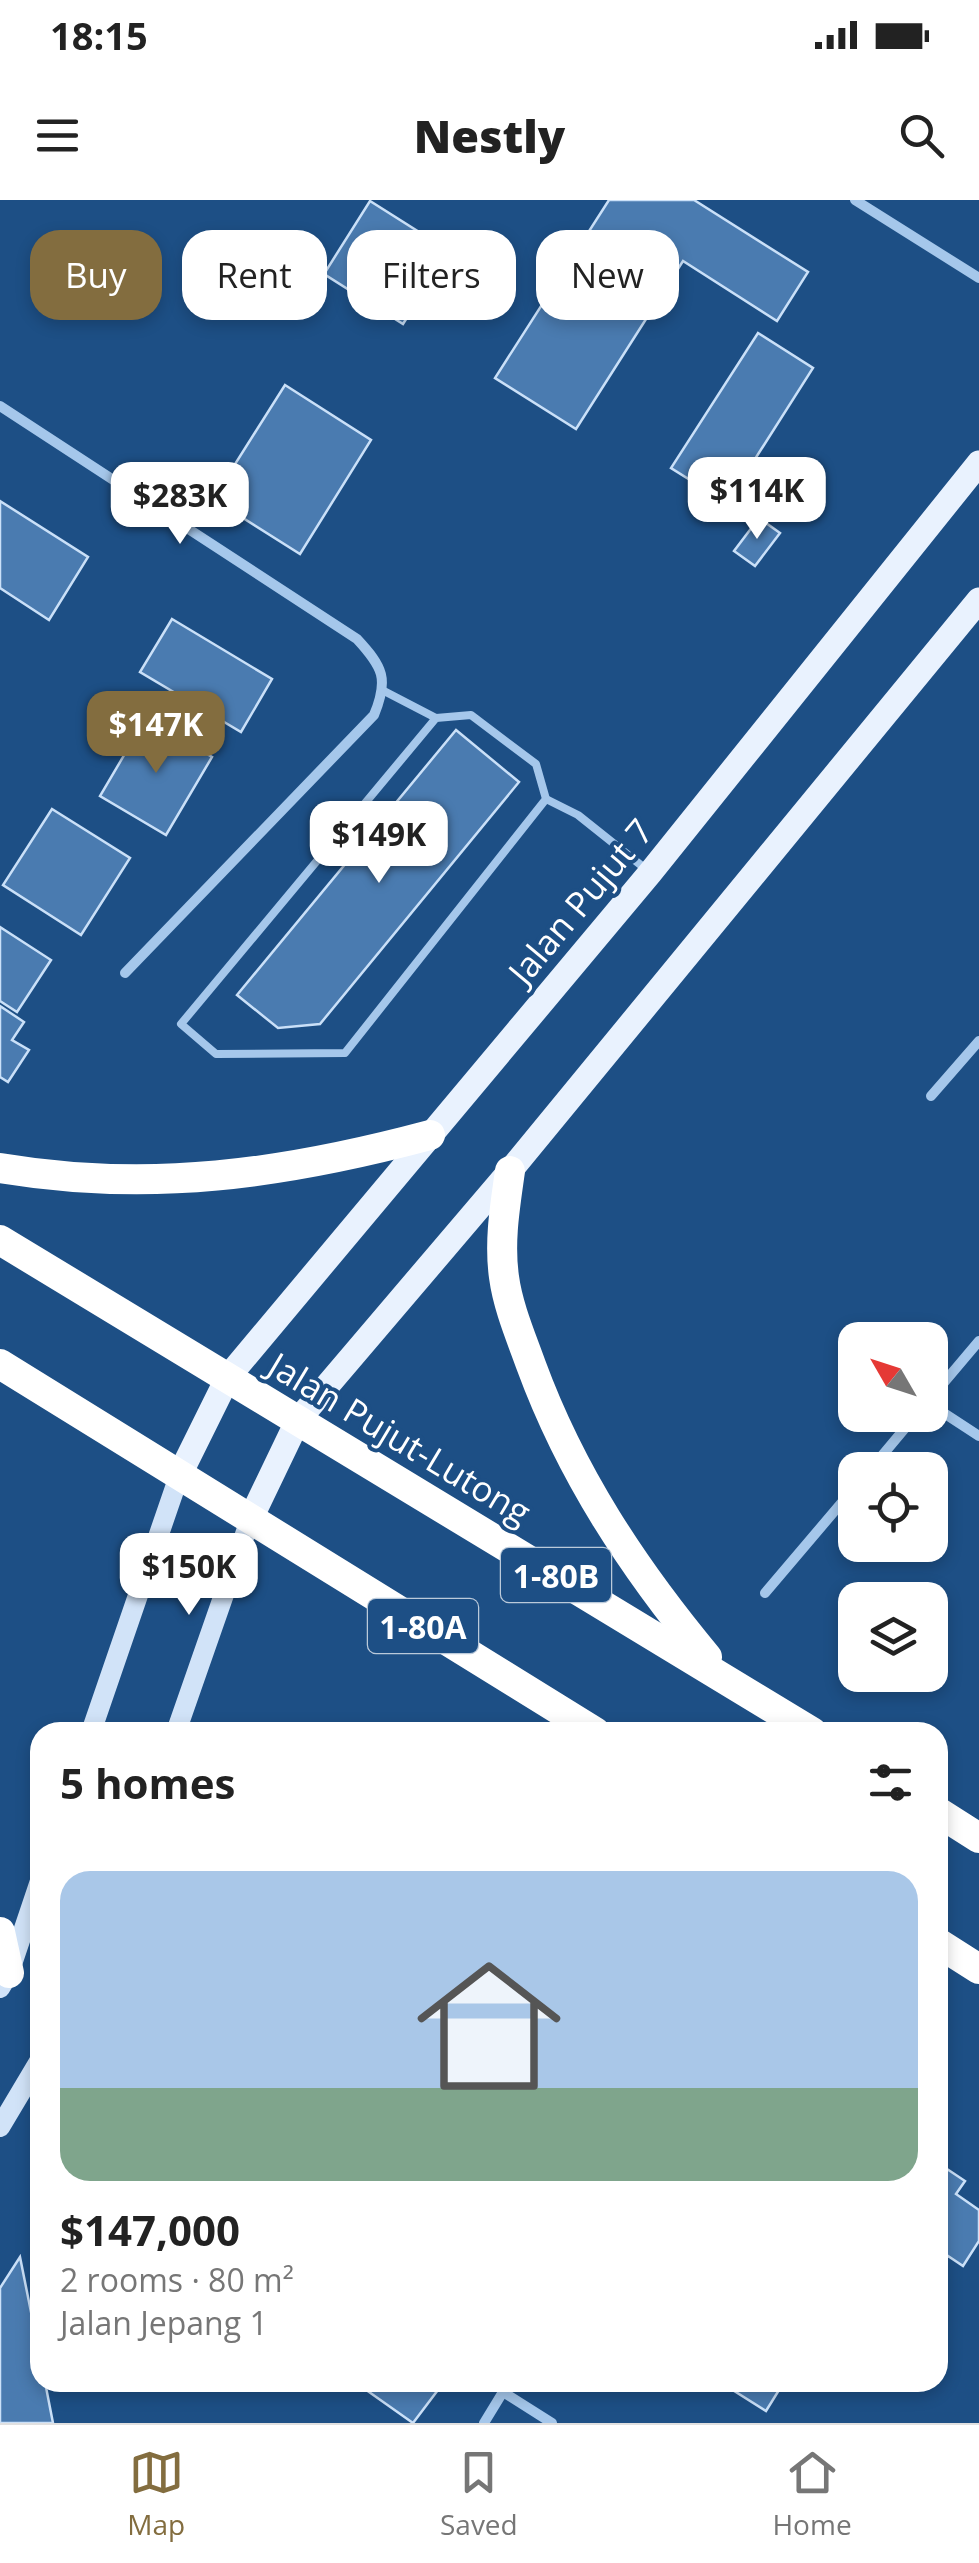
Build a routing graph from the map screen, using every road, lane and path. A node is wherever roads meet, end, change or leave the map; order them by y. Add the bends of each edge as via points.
1 (855, 200) edge
2 (979, 278) edge
3 (0, 406) edge
4 (979, 463) edge
5 (979, 600) edge
6 (384, 691) junction
7 (436, 718) junction
8 (546, 799) junction
9 (650, 873) junction
10 (125, 973) dead end
11 (979, 1041) edge
12 (931, 1096) dead end
13 (430, 1135) junction
14 (0, 1168) edge
15 (510, 1171) junction
16 (0, 1240) edge
17 (979, 1341) edge
18 (0, 1364) edge
19 (228, 1377) junction
20 (948, 1380) edge
21 (948, 1414) edge
22 (298, 1420) junction
23 (902, 1432) edge
24 (979, 1436) edge
25 (885, 1452) edge
26 (179, 1476) junction
27 (838, 1507) edge
28 (250, 1520) junction
29 (765, 1593) dead end
30 (722, 1676) junction
31 (94, 1722) edge
32 (179, 1722) edge
33 (579, 1722) edge
34 (796, 1722) edge
35 (948, 1818) edge
36 (979, 1838) edge
37 (30, 1908) edge
38 (0, 1932) edge
39 (948, 1949) edge
40 (979, 1969) edge
41 (4, 1980) edge
42 (30, 2077) edge
43 (0, 2128) edge
44 (503, 2392) edge
45 (512, 2392) edge
46 (484, 2423) edge
47 (552, 2423) edge

1 - 2 street
3 - 6 street via 356,639 372,656
4 - 9 main road, Jalan Pujut 7
5 - 15 main road
6 - 7 lane
6 - 10 street via 374,716
7 - 8 lane via 470,715 497,734 536,764
7 - 8 lane via 181,1024 216,1054 345,1053
8 - 9 lane via 578,815
9 - 13 main road, Jalan Pujut 7
11 - 12 street
13 - 14 highway via 310,1165 194,1179
13 - 19 main road, Jalan Pujut 7
15 - 22 main road
15 - 30 highway via 501,1235 504,1280 542,1394 627,1554
16 - 19 highway, Jalan Pujut-Lutong / 1-80B
17 - 20 street
18 - 26 highway, 1-80A
19 - 22 highway, Jalan Pujut-Lutong / 1-80B
19 - 26 main road, Jalan Pujut 7
21 - 24 street
22 - 28 main road
22 - 30 highway, Jalan Pujut-Lutong / 1-80B
23 - 25 street
26 - 28 highway, 1-80A
26 - 31 street
27 - 29 street
28 - 32 street
28 - 33 highway, 1-80A
30 - 34 highway, Jalan Pujut-Lutong / 1-80B
35 - 36 highway
37 - 41 street
38 - 41 highway
39 - 40 highway
42 - 43 street
44 - 46 street
45 - 47 street

